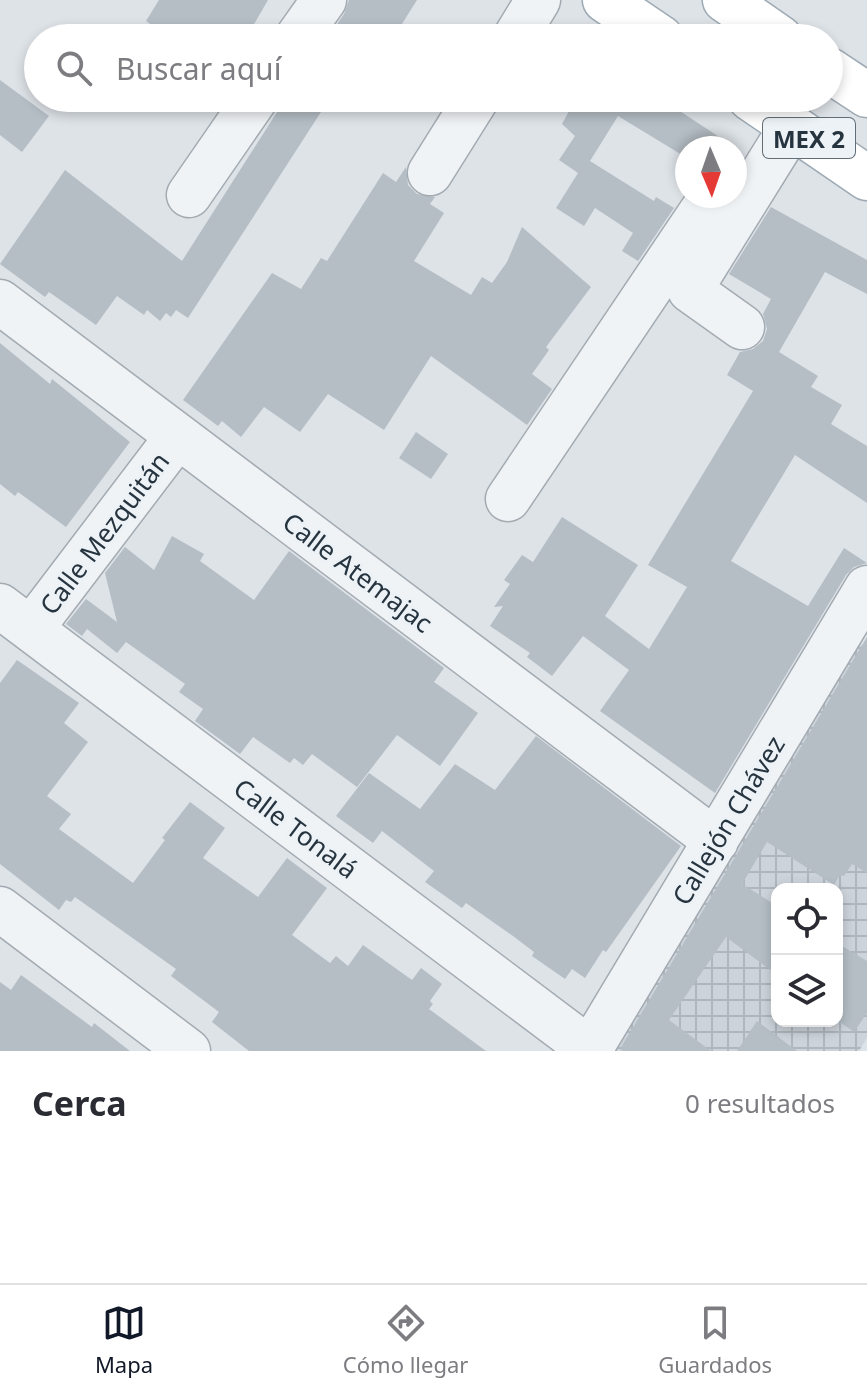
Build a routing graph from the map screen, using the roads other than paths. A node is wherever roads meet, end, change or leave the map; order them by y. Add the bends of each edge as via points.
1 (324, 0) edge
2 (538, 0) edge
3 (605, 0) edge
4 (725, 0) edge
5 (307, 24) edge
6 (523, 24) edge
7 (640, 24) edge
8 (760, 24) edge
9 (843, 79) edge
10 (867, 95) edge
11 (246, 112) edge
12 (468, 112) edge
13 (771, 112) edge
14 (747, 145) edge
15 (430, 173) dead end
16 (867, 178) edge
17 (189, 195) dead end
18 (704, 208) edge
19 (0, 302) edge
20 (742, 327) dead end
21 (177, 437) junction
22 (508, 499) dead end
23 (867, 588) edge
24 (16, 617) edge
25 (716, 841) junction
26 (0, 909) edge
27 (590, 1050) edge
28 (188, 1051) edge

1 - 5 street
2 - 6 street
3 - 7 main road
4 - 8 main road
9 - 10 main road, MEX 2
11 - 17 street
12 - 15 street
13 - 14 street
13 - 16 main road, MEX 2
13 - 20 street via 690,290
18 - 22 street
19 - 21 street, Calle Atemajac
21 - 24 street, Calle Mezquitán
21 - 25 street, Calle Atemajac
23 - 25 street, Callejón Chávez
24 - 27 street, Calle Tonalá
25 - 27 street, Callejón Chávez
26 - 28 street

